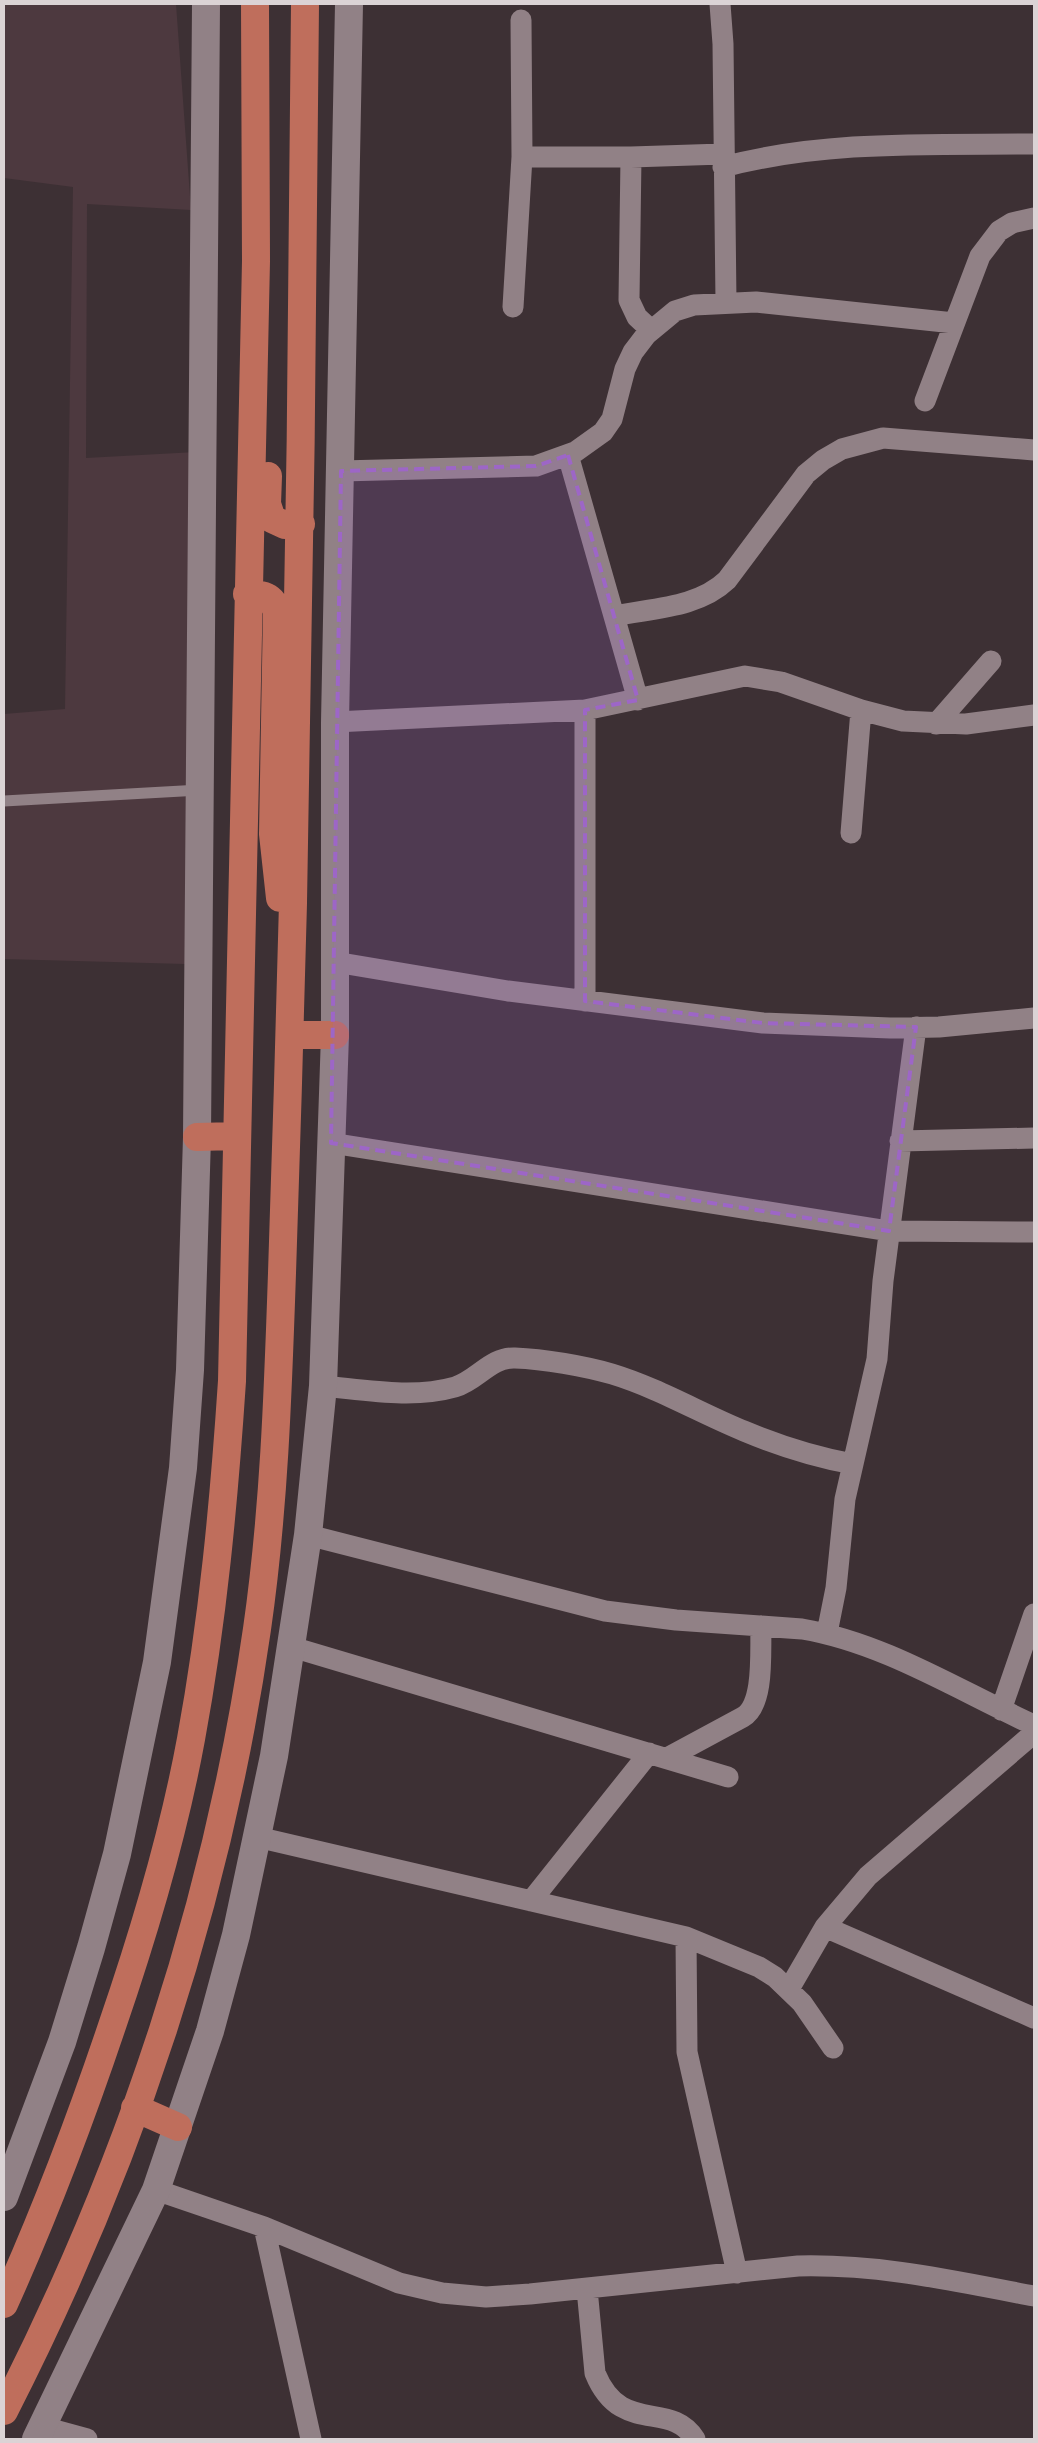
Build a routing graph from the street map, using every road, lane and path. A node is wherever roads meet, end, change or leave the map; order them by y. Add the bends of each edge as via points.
1 (206, 4) edge
2 (255, 4) edge
3 (305, 4) edge
4 (349, 4) edge
5 (720, 4) edge
6 (521, 20) dead end
7 (1034, 144) edge
8 (522, 157) junction
9 (630, 157) junction
10 (723, 160) junction
11 (1034, 218) edge
12 (256, 261) junction
13 (726, 302) junction
14 (513, 307) dead end
15 (954, 323) junction
16 (651, 330) junction
17 (926, 401) dead end
18 (1034, 450) edge
19 (568, 455) junction
20 (341, 471) junction
21 (301, 524) junction
22 (247, 594) junction
23 (614, 616) junction
24 (991, 662) dead end
25 (638, 700) junction
26 (585, 710) junction
27 (861, 710) junction
28 (1034, 715) edge
29 (335, 722) junction
30 (936, 724) junction
31 (200, 790) junction
32 (4, 801) edge
33 (851, 834) dead end
34 (291, 956) junction
35 (335, 962) junction
36 (585, 1001) junction
37 (1034, 1018) edge
38 (916, 1027) junction
39 (290, 1035) junction
40 (334, 1035) junction
41 (237, 1136) junction
42 (197, 1137) junction
43 (1034, 1138) edge
44 (900, 1141) junction
45 (331, 1143) junction
46 (889, 1230) junction
47 (1034, 1232) edge
48 (323, 1386) junction
49 (853, 1464) junction
50 (308, 1535) junction
51 (1034, 1614) edge
52 (761, 1626) junction
53 (827, 1633) junction
54 (292, 1647) junction
55 (1001, 1710) junction
56 (1034, 1725) edge
57 (1034, 1733) edge
58 (658, 1755) junction
59 (728, 1777) dead end
60 (257, 1837) junction
61 (531, 1901) junction
62 (825, 1927) junction
63 (686, 1937) junction
64 (789, 1988) junction
65 (1034, 2018) edge
66 (833, 2048) dead end
67 (135, 2108) junction
68 (178, 2127) junction
69 (156, 2190) junction
70 (4, 2197) edge
71 (264, 2227) junction
72 (737, 2273) junction
73 (587, 2289) junction
74 (1034, 2296) edge
75 (4, 2304) edge
76 (4, 2411) edge
77 (40, 2433) edge
78 (87, 2439) edge
79 (311, 2439) edge
80 (694, 2439) edge

1 - 31 main road
2 - 12 highway
3 - 21 highway
4 - 20 main road
5 - 10 street
6 - 8 street
7 - 10 street via 841,147
8 - 9 street
8 - 14 street
9 - 10 street
9 - 16 street via 629,300 637,317
10 - 13 street
11 - 15 street via 1012,223 988,242
12 - 21 highway via 270,333 268,509 272,519 280,524
12 - 22 highway
13 - 15 street via 756,302
13 - 16 street via 694,305 675,311
15 - 17 street
16 - 19 street via 633,352 625,369 616,411 609,424 586,445
18 - 23 street via 883,438 842,449 806,474 719,588 698,600
19 - 20 street via 536,466
19 - 23 street
20 - 29 main road
21 - 34 highway
22 - 34 highway via 269,597 277,612 273,853
22 - 41 highway
23 - 25 street
24 - 30 street
25 - 26 street
25 - 27 street via 721,680 758,677
26 - 29 street
26 - 36 street
27 - 30 street via 903,721
27 - 33 street
28 - 30 street
29 - 35 main road
31 - 32 lane
31 - 42 main road
34 - 39 highway
35 - 36 street
35 - 40 main road
36 - 38 street via 763,1023
37 - 38 street
38 - 44 street
39 - 40 highway
39 - 67 highway via 278,1391 271,1505 257,1628 236,1751 209,1872 175,1991
40 - 45 main road
41 - 42 highway
41 - 75 highway via 232,1381 224,1502 211,1622 191,1741 164,1859 130,1975 62,2167
42 - 70 main road via 190,1370 172,1565 157,1662 126,1816 91,1948 62,2042
43 - 44 street
44 - 46 street
45 - 46 street
45 - 48 main road
46 - 47 street
46 - 49 street via 876,1359
48 - 49 street via 381,1392 438,1391 470,1380 499,1360 514,1358 572,1366 612,1374 783,1446 822,1459
48 - 50 main road
49 - 53 street via 845,1499 836,1588
50 - 52 street via 605,1611
50 - 54 main road
51 - 55 street
52 - 53 street
52 - 58 street via 758,1692 752,1710 743,1718
53 - 55 street via 886,1654
54 - 58 street
54 - 60 main road
55 - 56 street
57 - 62 street via 868,1876
58 - 59 street
58 - 61 street
60 - 61 street
60 - 68 main road via 234,1944 210,2031
61 - 63 street
62 - 64 street
62 - 65 street
63 - 64 street via 759,1967
63 - 72 street via 687,2052
64 - 66 street
67 - 68 highway
67 - 76 highway via 66,2282
68 - 69 main road
69 - 71 street
69 - 77 main road
71 - 73 street via 399,2283 442,2293 486,2297
71 - 79 street
72 - 73 street
72 - 74 street via 798,2266 869,2267
73 - 80 street via 596,2373 609,2397 631,2412 684,2426
77 - 78 street

